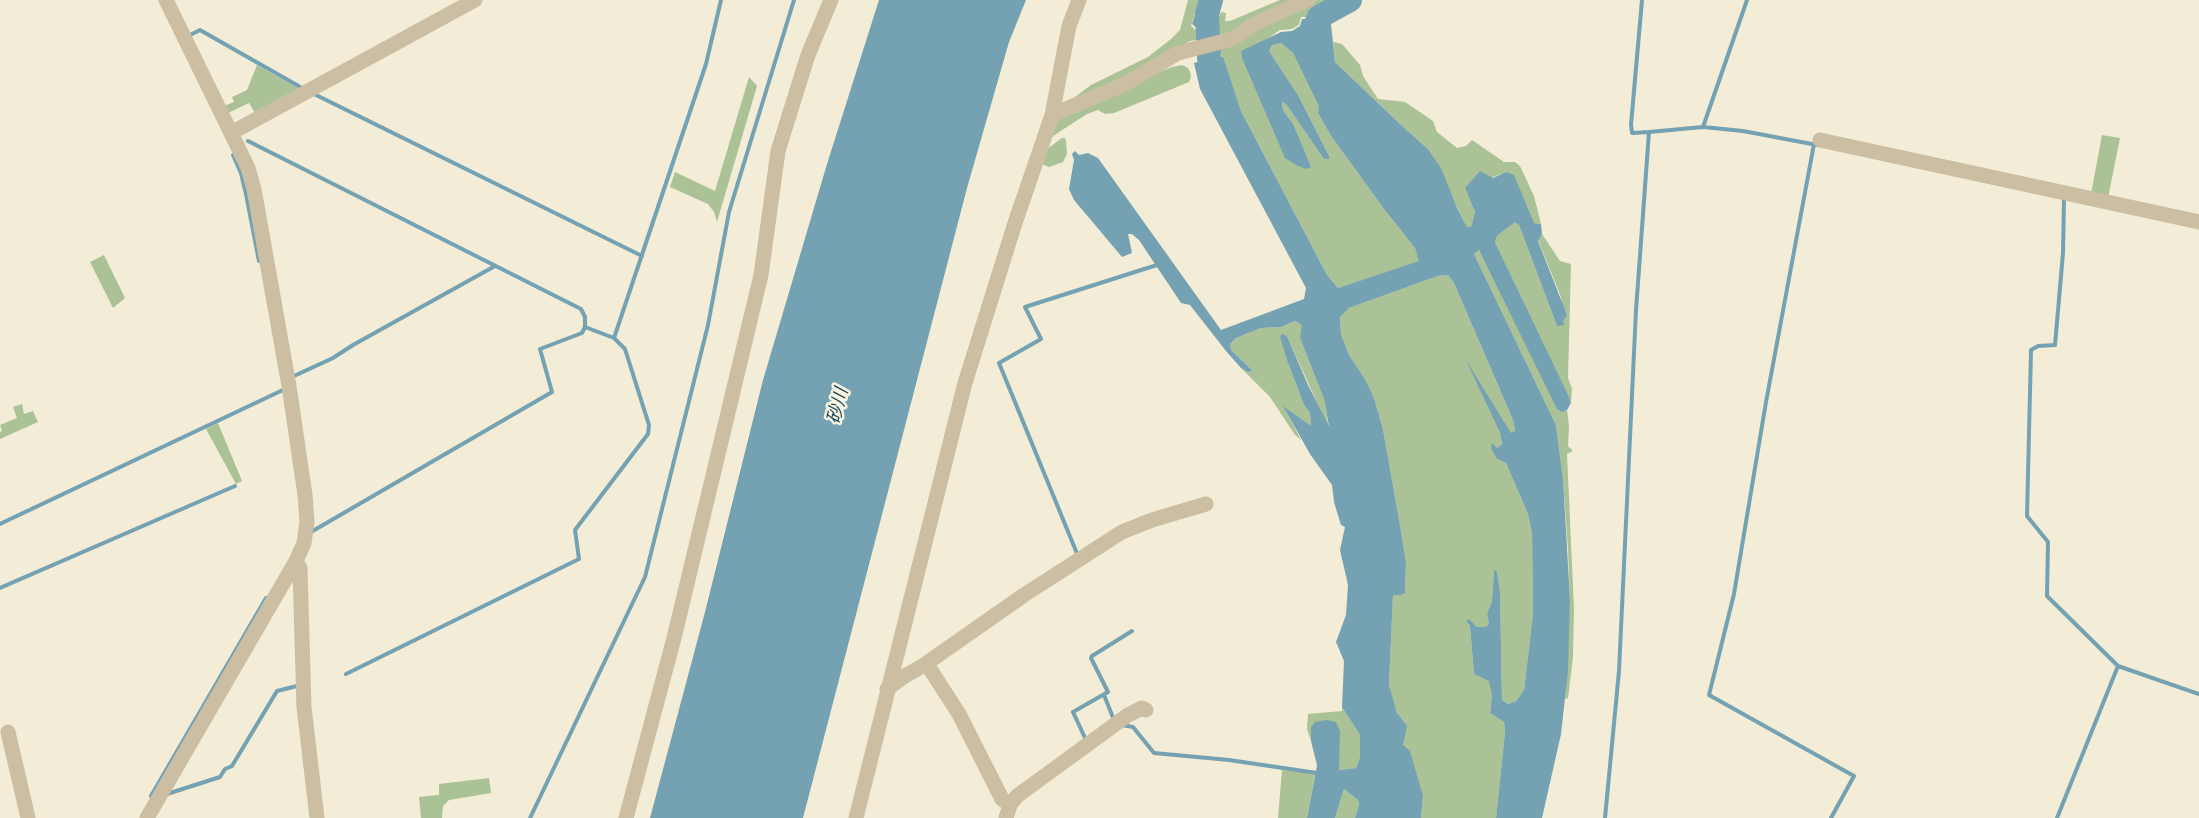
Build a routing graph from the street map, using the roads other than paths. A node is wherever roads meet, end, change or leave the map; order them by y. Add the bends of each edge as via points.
1 (166, 0) edge
2 (475, 0) edge
3 (831, 0) edge
4 (1079, 0) edge
5 (1306, 0) edge
6 (1052, 115) junction
7 (231, 133) junction
8 (1820, 140) dead end
9 (2199, 222) edge
10 (1206, 504) dead end
11 (296, 561) junction
12 (924, 665) junction
13 (886, 689) junction
14 (1146, 710) dead end
15 (8, 732) dead end
16 (1008, 811) edge
17 (28, 818) edge
18 (147, 818) edge
19 (317, 818) edge
20 (626, 818) edge
21 (856, 818) edge

1 - 7 street
2 - 7 street
3 - 20 street via 808,55 778,151 761,275
4 - 6 street via 1069,26
5 - 6 street via 1232,39 1178,53 1125,84
6 - 13 street via 965,383
7 - 11 street via 254,189 289,386 307,522
8 - 9 street
10 - 12 street via 1122,532 1024,594
11 - 18 street
11 - 19 street via 300,568 304,707
12 - 13 street
12 - 16 street via 959,714
13 - 21 street
14 - 16 street via 1137,710 1118,722 1017,796
15 - 17 street

